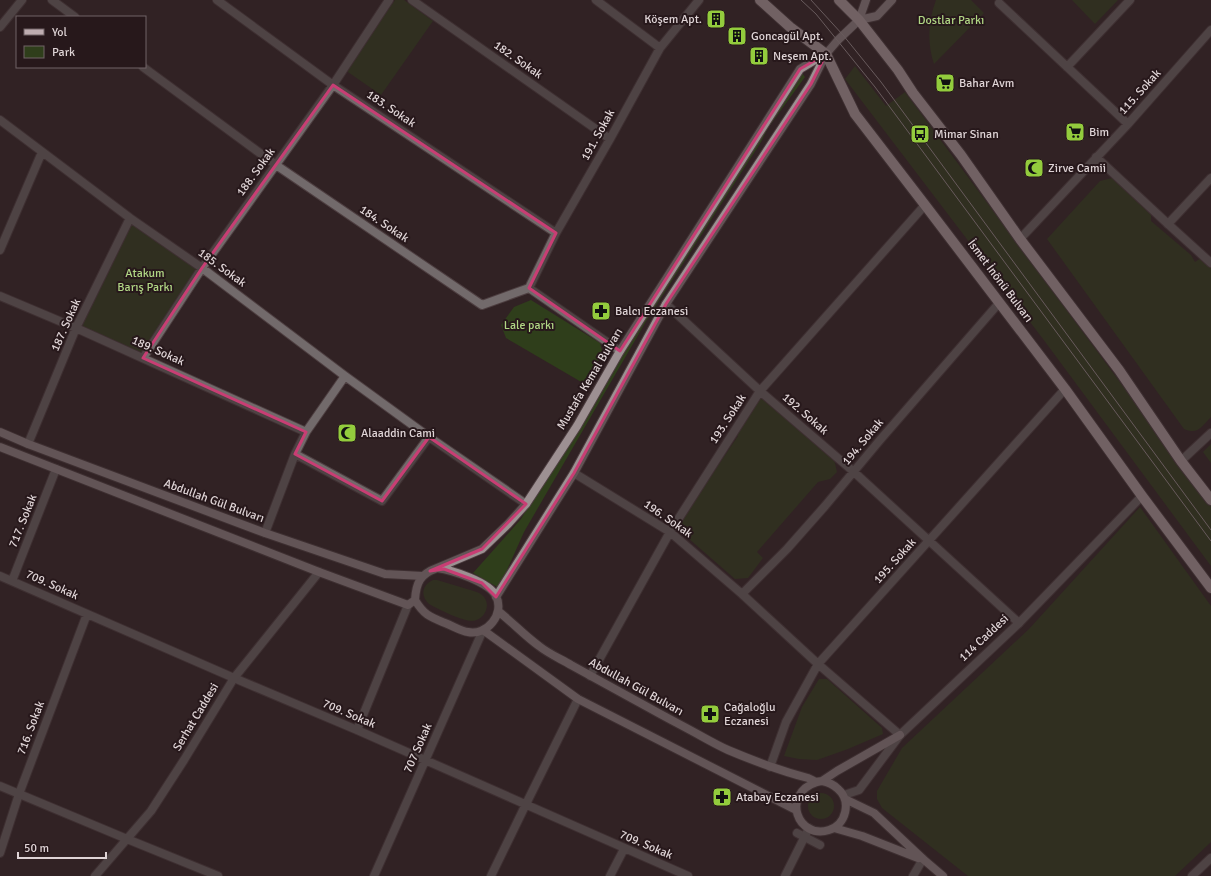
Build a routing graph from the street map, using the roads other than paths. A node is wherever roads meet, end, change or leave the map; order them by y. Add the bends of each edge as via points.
1 (22, 0) edge
2 (52, 0) edge
3 (217, 0) edge
4 (389, 0) edge
5 (412, 0) edge
6 (596, 0) edge
7 (698, 0) edge
8 (760, 0) edge
9 (839, 0) edge
10 (866, 0) edge
11 (892, 0) edge
12 (1130, 0) edge
13 (998, 1) edge
14 (74, 16) edge
15 (859, 20) junction
16 (0, 27) edge
17 (1211, 30) edge
18 (660, 48) junction
19 (826, 54) junction
20 (1067, 67) junction
21 (144, 68) edge
22 (333, 85) junction
23 (0, 120) edge
24 (1128, 124) junction
25 (610, 139) junction
26 (42, 152) junction
27 (1096, 157) junction
28 (276, 165) junction
29 (1211, 178) edge
30 (925, 205) junction
31 (130, 218) junction
32 (1168, 224) junction
33 (556, 233) junction
34 (1020, 239) junction
35 (0, 250) edge
36 (1211, 263) edge
37 (202, 268) junction
38 (530, 288) junction
39 (0, 296) edge
40 (999, 303) junction
41 (666, 304) junction
42 (76, 328) junction
43 (620, 351) junction
44 (143, 358) junction
45 (345, 376) junction
46 (1065, 389) junction
47 (760, 391) junction
48 (0, 432) edge
49 (306, 432) junction
50 (1211, 433) edge
51 (429, 437) junction
52 (28, 444) junction
53 (0, 447) edge
54 (295, 454) junction
55 (1181, 460) junction
56 (56, 469) junction
57 (854, 472) junction
58 (574, 473) junction
59 (1142, 496) junction
60 (1211, 500) edge
61 (526, 504) junction
62 (670, 532) junction
63 (265, 533) junction
64 (930, 540) junction
65 (430, 570) junction
66 (319, 572) junction
67 (0, 576) edge
68 (423, 576) junction
69 (12, 581) junction
70 (1211, 588) edge
71 (742, 594) junction
72 (496, 597) junction
73 (412, 603) junction
74 (498, 611) junction
75 (87, 614) junction
76 (1018, 623) junction
77 (483, 630) junction
78 (818, 664) junction
79 (590, 676) junction
80 (234, 678) junction
81 (578, 699) junction
82 (357, 730) junction
83 (900, 735) junction
84 (426, 760) junction
85 (770, 767) junction
86 (819, 782) junction
87 (0, 786) edge
88 (19, 794) junction
89 (844, 797) junction
90 (526, 804) junction
91 (796, 810) junction
92 (809, 828) junction
93 (834, 828) junction
94 (801, 835) junction
95 (127, 839) junction
96 (820, 845) dead end
97 (624, 849) junction
98 (0, 853) edge
99 (1211, 858) edge
100 (923, 859) junction
101 (95, 876) edge
102 (218, 876) edge
103 (374, 876) edge
104 (491, 876) edge
105 (610, 876) edge
106 (688, 876) edge
107 (785, 876) edge
108 (913, 876) edge
109 (944, 876) edge
110 (1192, 876) edge

1 - 16 street
2 - 14 street
3 - 22 street, 183. Sokak
4 - 22 street, 188. Sokak
5 - 25 street, 182. Sokak
6 - 18 street
7 - 18 street, 191. Sokak
8 - 19 main road, İsmet İnönü Bulvarı
9 - 15 main road
10 - 15 main road, Mustafa Kemal Bulvarı
11 - 15 main road, Mustafa Kemal Bulvarı via 877,16
12 - 20 street
13 - 20 street
15 - 19 main road, Mustafa Kemal Bulvarı
15 - 34 main road via 961,155
17 - 24 street, 115. Sokak
18 - 25 street, 191. Sokak
19 - 30 main road, İsmet İnönü Bulvarı via 855,114
19 - 41 main road, Mustafa Kemal Bulvarı via 811,84
19 - 43 main road, Mustafa Kemal Bulvarı via 800,69
20 - 24 street
21 - 28 street, 184. Sokak
22 - 28 street, 188. Sokak
22 - 33 street, 183. Sokak
23 - 26 street, 185. Sokak
24 - 27 street, 115. Sokak
25 - 33 street, 191. Sokak
26 - 31 street, 185. Sokak
26 - 35 street
27 - 32 street
27 - 34 street, 115. Sokak
28 - 37 street, 188. Sokak
28 - 38 street, 184. Sokak via 482,305
29 - 32 street
30 - 40 main road, İsmet İnönü Bulvarı
30 - 47 street, 193. Sokak
31 - 37 street, 185. Sokak
31 - 42 street, 187. Sokak
32 - 36 street
33 - 38 street, 191. Sokak
34 - 55 main road via 1119,370
37 - 44 street, 188. Sokak
37 - 45 street, 185. Sokak
38 - 43 street
39 - 42 street, 189. Sokak
40 - 46 main road, İsmet İnönü Bulvarı
40 - 57 street, 194. Sokak
41 - 47 street, 192. Sokak
41 - 58 main road, Mustafa Kemal Bulvarı
42 - 44 street, 189. Sokak
42 - 52 street, 187. Sokak
43 - 61 main road, Mustafa Kemal Bulvarı via 577,426
44 - 49 street, 189. Sokak
45 - 49 street
45 - 51 street, 185. Sokak
46 - 59 main road, İsmet İnönü Bulvarı
46 - 64 street, 195. Sokak
47 - 57 street, 192. Sokak
47 - 62 street, 193. Sokak
48 - 52 main road, Abdullah Gül Bulvarı
49 - 54 street
50 - 55 street
51 - 54 street via 382,501
51 - 61 street, 185. Sokak
52 - 63 main road, Abdullah Gül Bulvarı
53 - 56 main road
54 - 63 street
55 - 60 main road
56 - 66 main road
56 - 69 street, 717. Sokak
57 - 64 street, 192. Sokak
57 - 71 street, 194. Sokak via 787,549
58 - 62 street, 196. Sokak
58 - 72 main road, Mustafa Kemal Bulvarı
59 - 70 main road, İsmet İnönü Bulvarı
59 - 76 street, 114 Caddesi
61 - 65 main road, Mustafa Kemal Bulvarı via 482,549
62 - 71 street, 196. Sokak
62 - 79 street, 193. Sokak
63 - 68 main road, Abdullah Gül Bulvarı via 385,574
64 - 76 street, 192. Sokak
64 - 78 street, 195. Sokak
65 - 68 main road
65 - 72 main road via 444,569 482,583 489,587
66 - 73 main road
66 - 80 street, Serhat Caddesi
67 - 69 street, 709. Sokak
68 - 73 main road
69 - 75 street, 709. Sokak
71 - 78 street, 196. Sokak
72 - 74 main road
73 - 77 main road via 431,617 468,632
73 - 82 street
74 - 77 main road via 494,621
74 - 79 main road, Abdullah Gül Bulvarı via 540,647
75 - 80 street, 709. Sokak
75 - 88 street, 716. Sokak
76 - 83 street, 114 Caddesi
77 - 81 main road
77 - 84 street, 707 Sokak
78 - 83 street, 196. Sokak
78 - 85 street, 195. Sokak via 786,722
79 - 85 main road, Abdullah Gül Bulvarı via 726,750
80 - 82 street, 709. Sokak
80 - 95 street, Serhat Caddesi via 151,811
81 - 90 street
81 - 91 main road
82 - 84 street, 709. Sokak
83 - 86 main road
83 - 89 street, 114 Caddesi via 859,790
84 - 90 street, 709. Sokak
84 - 103 street, 707 Sokak
85 - 86 main road, Abdullah Gül Bulvarı
86 - 89 main road via 829,782 840,790
86 - 91 main road via 809,784 803,789 796,802
87 - 88 street
88 - 95 street
88 - 98 street, 716. Sokak
89 - 93 main road via 845,815
89 - 100 main road via 874,813
90 - 97 street, 709. Sokak
90 - 104 street
91 - 92 main road via 803,824
92 - 93 main road via 815,831
92 - 94 street
93 - 100 main road
94 - 96 street
94 - 107 street
95 - 101 street, Serhat Caddesi
95 - 102 street
97 - 105 street
97 - 106 street, 709. Sokak
99 - 110 street
100 - 108 street
100 - 109 main road

